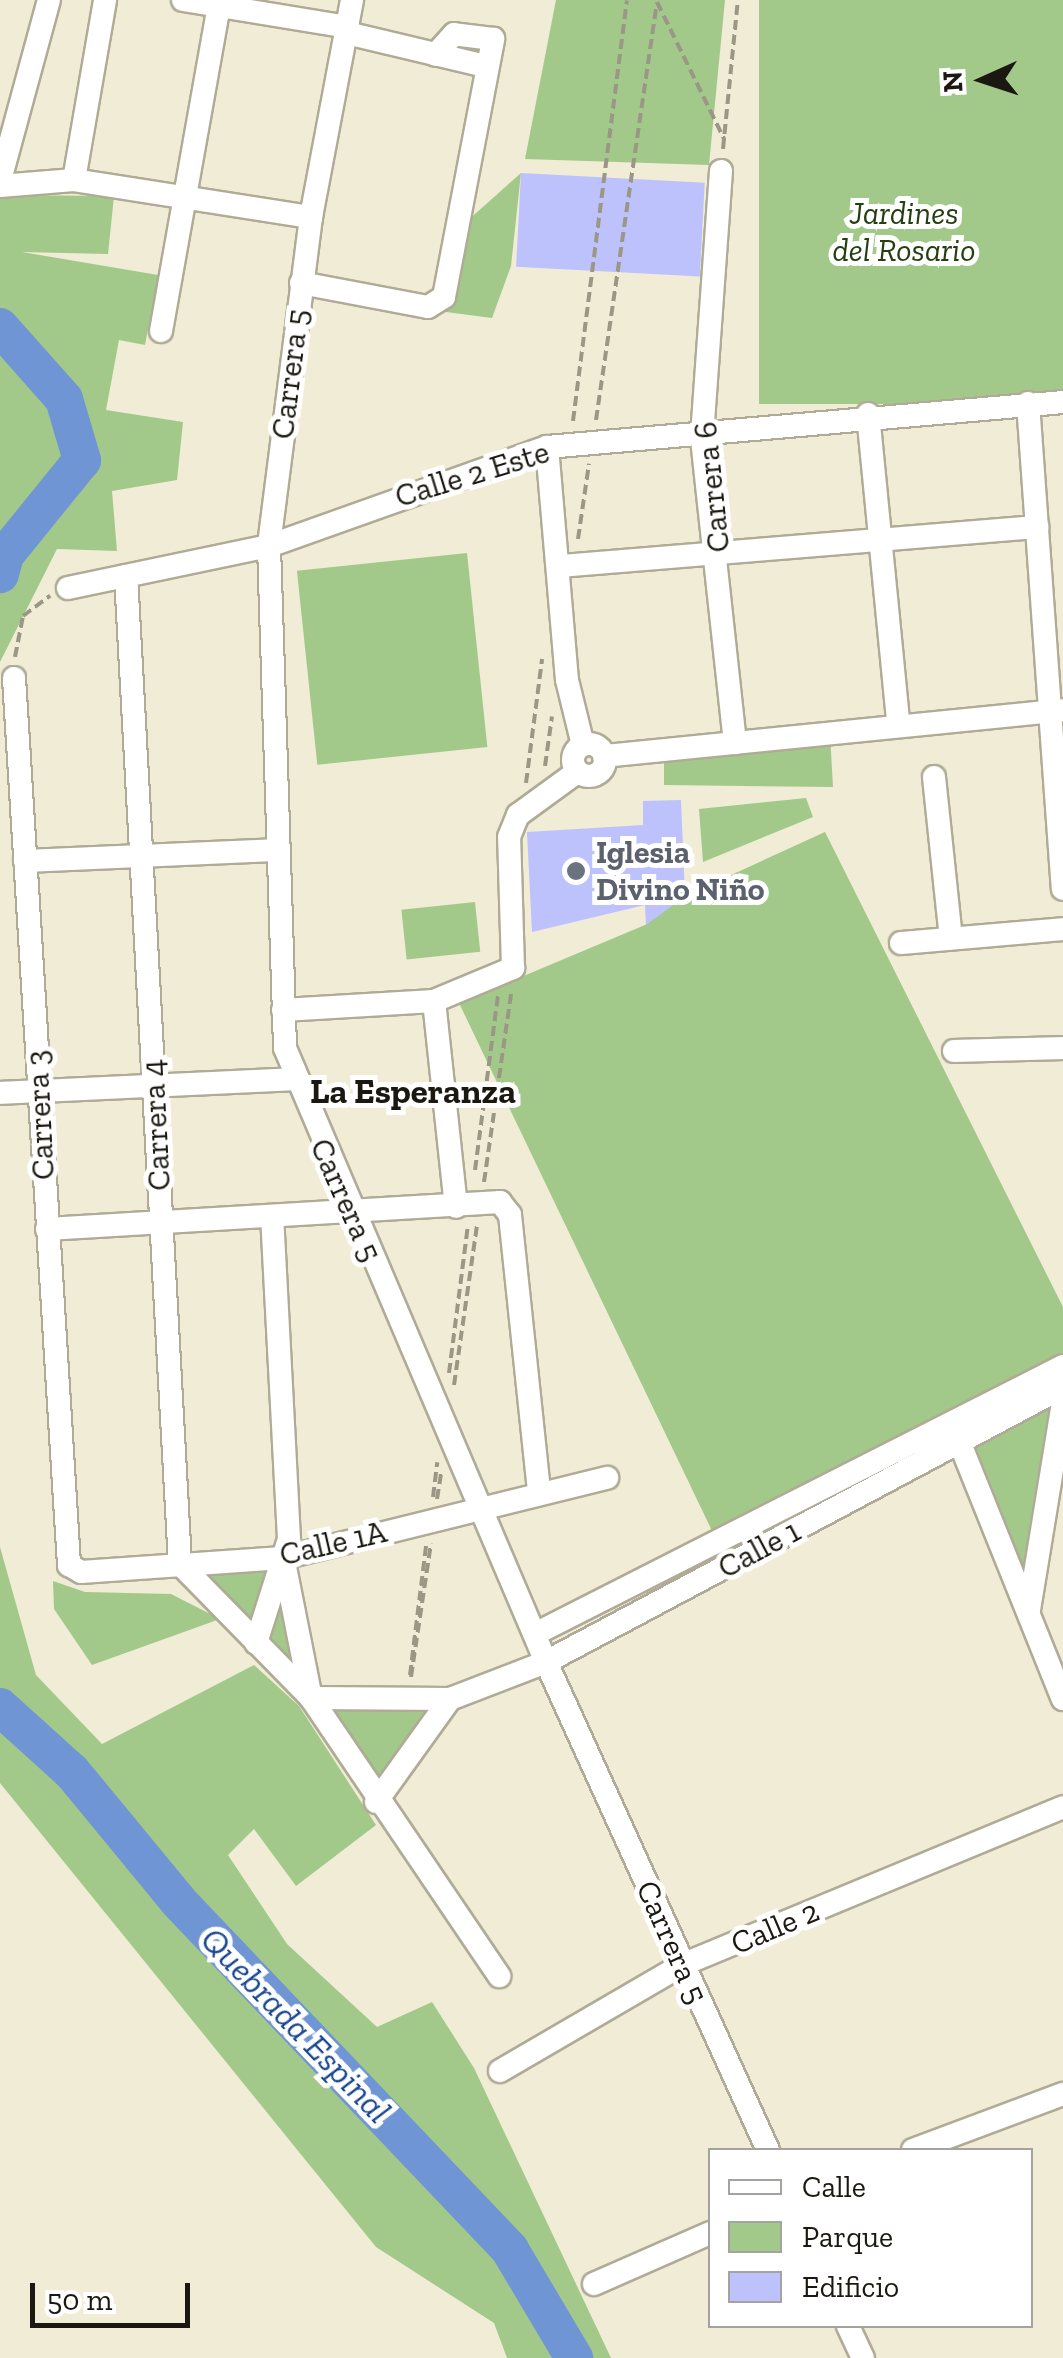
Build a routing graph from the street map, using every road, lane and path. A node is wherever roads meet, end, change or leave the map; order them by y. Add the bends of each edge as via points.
1 (22, 0) edge
2 (105, 0) edge
3 (183, 0) edge
4 (352, 0) edge
5 (738, 0) edge
6 (48, 3) edge
7 (219, 6) junction
8 (347, 30) junction
9 (434, 55) junction
10 (485, 66) junction
11 (721, 171) joint
12 (74, 180) junction
13 (0, 183) edge
14 (188, 196) junction
15 (311, 217) junction
16 (302, 283) junction
17 (161, 330) dead end
18 (1063, 402) edge
19 (1028, 403) junction
20 (868, 414) junction
21 (702, 439) junction
22 (547, 447) junction
23 (1036, 526) junction
24 (880, 539) junction
25 (269, 546) junction
26 (720, 553) junction
27 (561, 566) junction
28 (126, 576) junction
29 (68, 588) joint
30 (14, 678) joint
31 (1057, 711) edge
32 (898, 722) junction
33 (735, 744) junction
34 (594, 750) junction
35 (934, 777) dead end
36 (275, 850) junction
37 (142, 856) junction
38 (25, 860) junction
39 (1063, 889) edge
40 (1063, 929) edge
41 (951, 938) junction
42 (901, 943) dead end
43 (434, 1001) junction
44 (283, 1010) junction
45 (1063, 1048) edge
46 (954, 1051) dead end
47 (292, 1079) junction
48 (154, 1085) junction
49 (39, 1091) junction
50 (0, 1093) edge
51 (456, 1207) junction
52 (351, 1211) junction
53 (272, 1218) junction
54 (162, 1223) junction
55 (47, 1229) junction
56 (1063, 1366) edge
57 (1063, 1387) edge
58 (1063, 1403) edge
59 (956, 1433) junction
60 (607, 1478) dead end
61 (539, 1490) junction
62 (482, 1506) junction
63 (64, 1553) joint
64 (283, 1558) junction
65 (180, 1564) junction
66 (1028, 1610) junction
67 (535, 1634) junction
68 (256, 1644) junction
69 (546, 1662) junction
70 (312, 1698) junction
71 (1063, 1699) edge
72 (450, 1700) junction
73 (376, 1802) junction
74 (1063, 1807) edge
75 (682, 1965) junction
76 (499, 1976) dead end
77 (500, 2071) dead end
78 (1063, 2094) edge
79 (767, 2148) edge
80 (919, 2148) edge
81 (708, 2233) edge
82 (594, 2284) dead end
83 (849, 2328) edge
84 (864, 2358) edge

1 - 6 street
2 - 12 street
3 - 7 street
4 - 8 street, Carrera 5
5 - 11 path
6 - 13 street
7 - 8 street
7 - 14 street
8 - 9 street
8 - 15 street, Carrera 5
9 - 10 street
9 - 10 street via 454,34 493,40
10 - 16 street via 444,298 428,306
11 - 21 street, Carrera 6
12 - 13 street
12 - 14 street
14 - 15 street
14 - 17 street
15 - 16 street, Carrera 5
16 - 25 street, Carrera 5
18 - 19 street, Calle 2 Este
19 - 20 street, Calle 2 Este
19 - 23 street
20 - 21 street, Calle 2 Este
20 - 24 street
21 - 22 street, Calle 2 Este
21 - 26 street, Carrera 6
22 - 25 street, Calle 2 Este
22 - 27 street
23 - 24 street
23 - 31 street
24 - 26 street
24 - 32 street
25 - 28 street, Calle 2 Este
25 - 36 street, Carrera 5
26 - 27 street
26 - 33 street, Carrera 6
27 - 34 street via 568,680
28 - 29 street, Calle 2 Este
28 - 37 street, Carrera 4
29 - 30 path via 23,616
30 - 38 street, Carrera 3
31 - 32 street
31 - 39 street
32 - 33 street
33 - 34 street
34 - 43 street via 573,757 577,772 518,815 509,837 513,968
35 - 41 street
36 - 37 street
36 - 44 street, Carrera 5
37 - 38 street
37 - 48 street, Carrera 4
38 - 49 street, Carrera 3
40 - 41 street
41 - 42 street
43 - 44 street
43 - 51 street
44 - 47 street, Carrera 5
45 - 46 street
47 - 48 street
47 - 52 street, Carrera 5
48 - 49 street
48 - 54 street, Carrera 4
49 - 50 street
49 - 55 street, Carrera 3
51 - 52 street
51 - 61 street via 500,1202 510,1215
52 - 53 street
52 - 62 street, Carrera 5
53 - 54 street
53 - 64 street
54 - 55 street
54 - 65 street, Carrera 4
55 - 63 street, Carrera 3
56 - 59 street, Calle 1
57 - 59 street, Calle 1
58 - 66 street
59 - 66 street
59 - 67 street, Calle 1
59 - 69 street, Calle 1
60 - 61 street, Calle 1A
61 - 62 street, Calle 1A
62 - 64 street, Calle 1A
62 - 67 street, Carrera 5
63 - 65 street, Calle 1A via 81,1572
64 - 65 street, Calle 1A
64 - 68 street
64 - 70 street
65 - 68 street
66 - 71 street
67 - 69 street, Carrera 5
68 - 70 street
69 - 72 street, Calle 1
69 - 75 street, Carrera 5
70 - 72 street, Calle 1
70 - 73 street
72 - 73 street
73 - 76 street
74 - 75 street, Calle 2
75 - 77 street, Calle 2
75 - 79 street, Carrera 5
78 - 80 street
81 - 82 street
83 - 84 street

